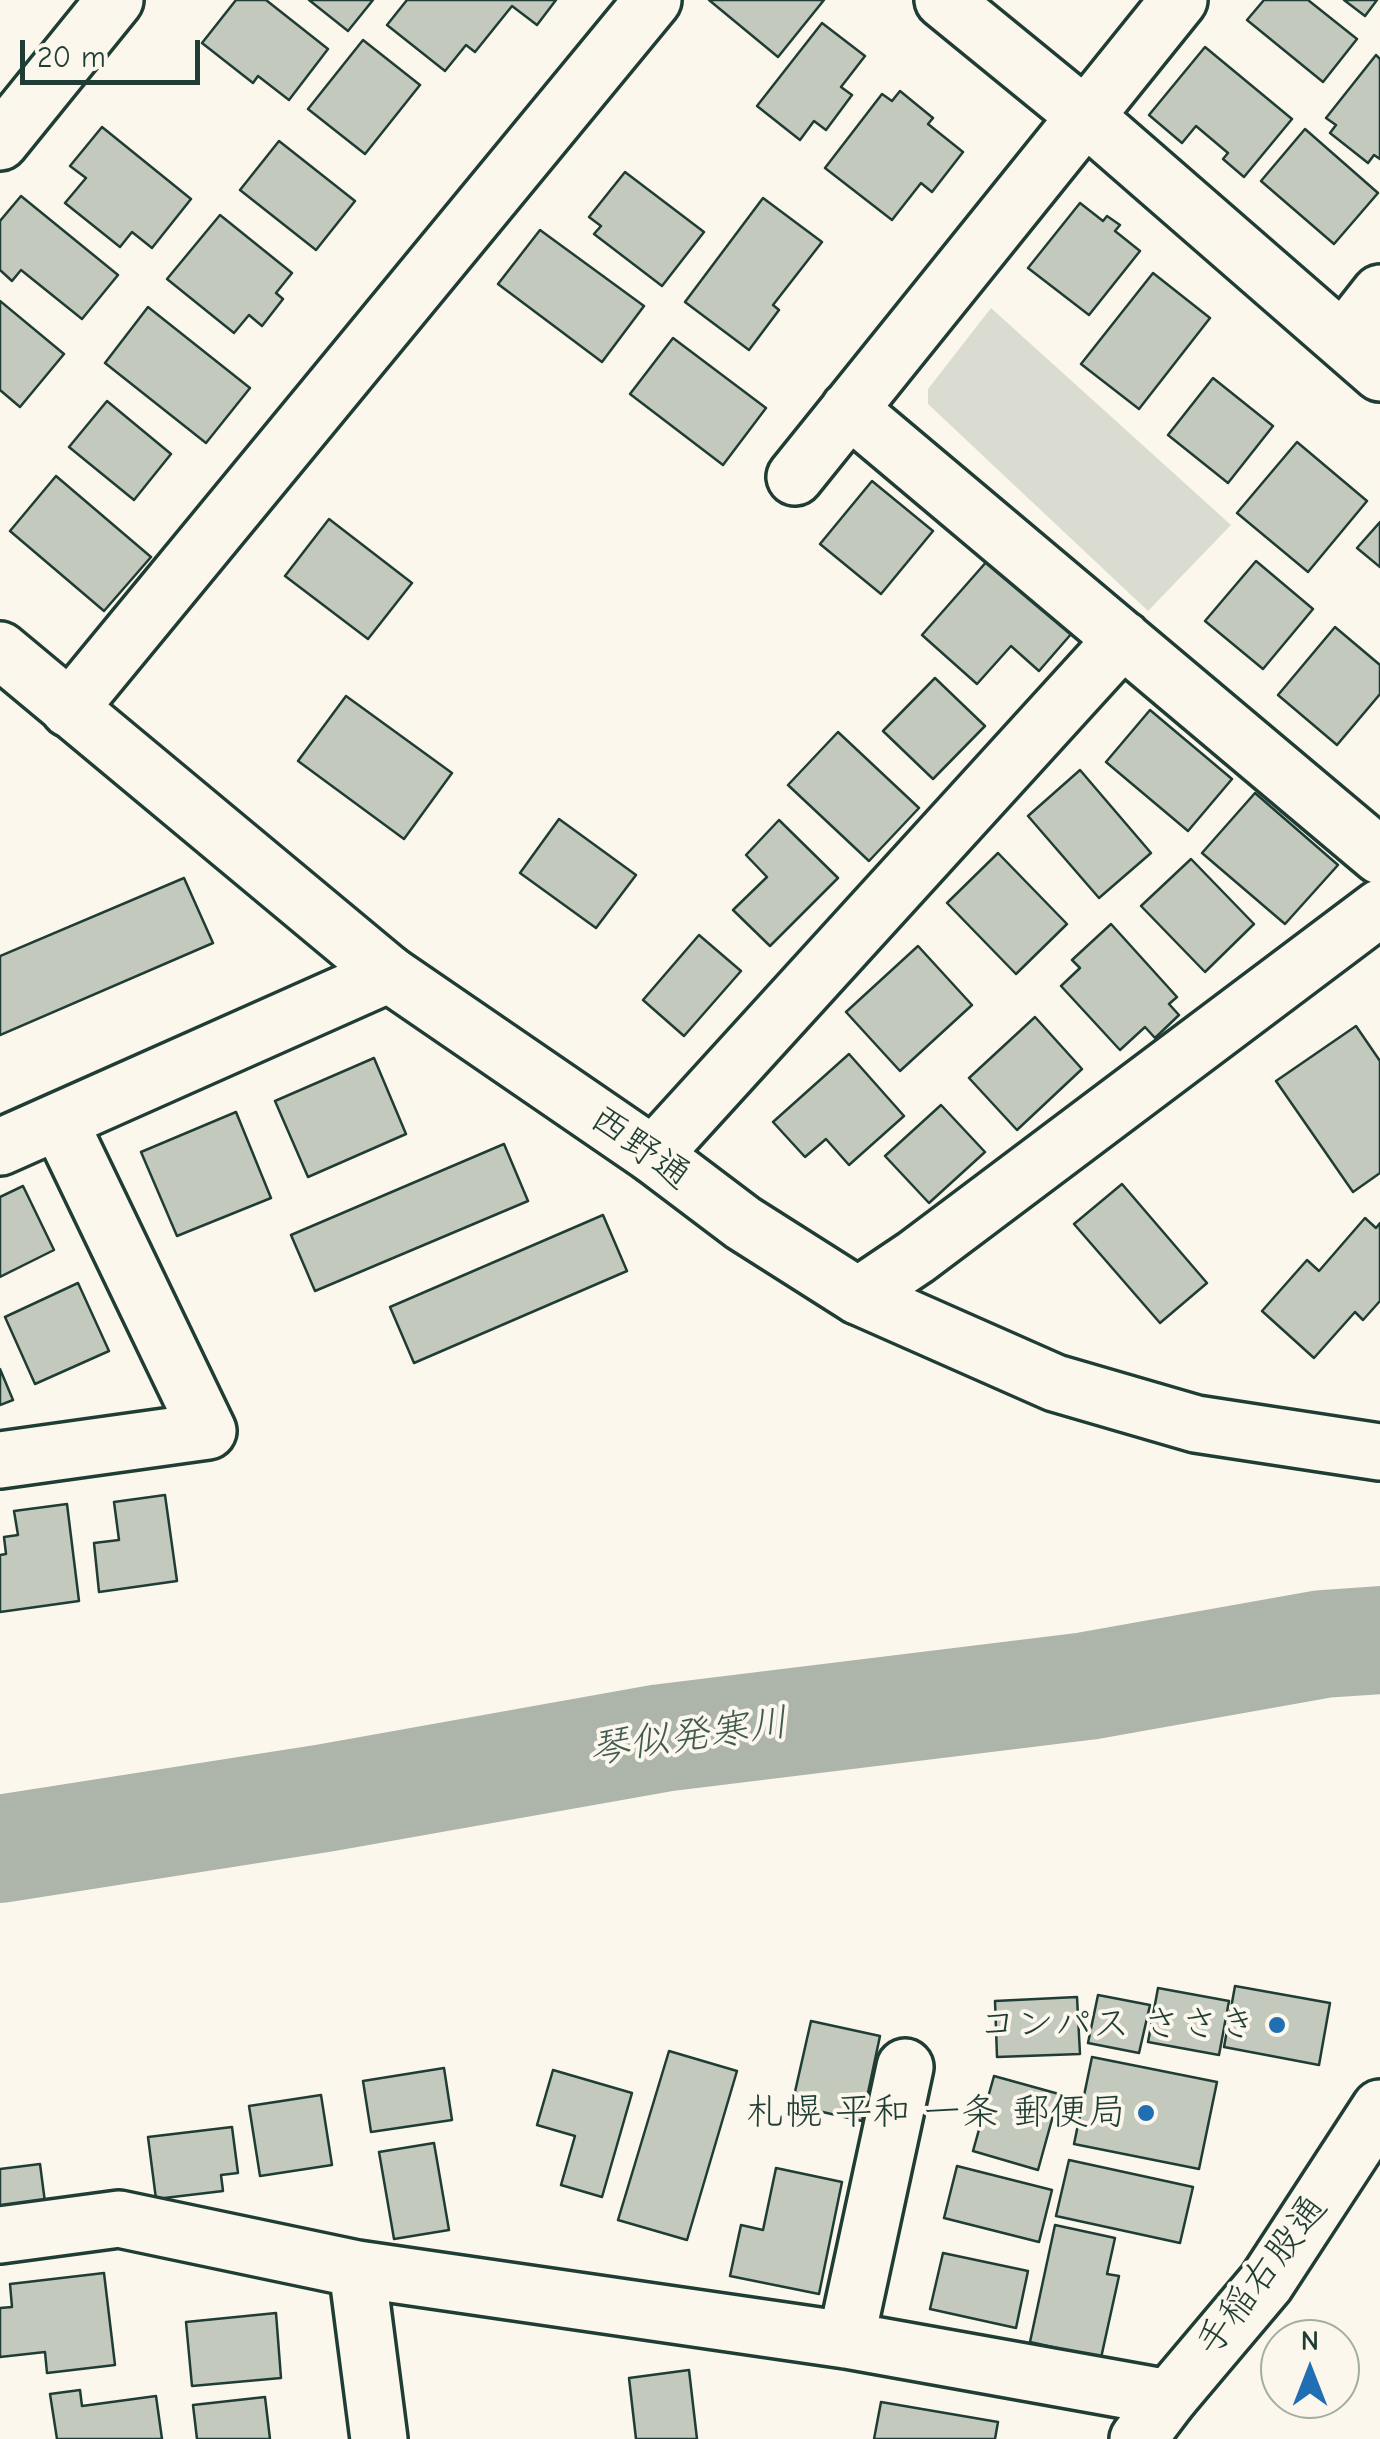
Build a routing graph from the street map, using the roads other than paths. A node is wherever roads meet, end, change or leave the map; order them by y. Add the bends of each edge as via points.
1 (115, 0) edge
2 (653, 0) edge
3 (943, 0) edge
4 (1179, 0) edge
5 (10, 109) edge
6 (1086, 116) junction
7 (1380, 292) edge
8 (1361, 357) edge
9 (849, 409) junction
10 (795, 477) dead end
11 (1124, 639) junction
12 (8, 669) edge
13 (69, 709) junction
14 (1380, 856) edge
15 (1380, 908) edge
16 (389, 974) junction
17 (58, 1121) junction
18 (0, 1146) edge
19 (654, 1155) junction
20 (858, 1296) junction
21 (1380, 1452) edge
22 (0, 1460) edge
23 (905, 2067) dead end
24 (1380, 2108) edge
25 (0, 2235) edge
26 (357, 2269) junction
27 (846, 2340) junction
28 (1146, 2429) edge
29 (378, 2439) edge

1 - 5 street
2 - 13 street
3 - 6 street
4 - 6 street
6 - 8 street
6 - 9 street
7 - 8 street
9 - 10 street
9 - 11 street
11 - 14 street
11 - 19 street
12 - 13 street, 西野通
13 - 16 street, 西野通
15 - 20 street
16 - 17 street
16 - 19 street, 西野通
17 - 18 street
17 - 22 street via 208,1431
19 - 20 street, 西野通 via 743,1224
20 - 21 street, 西野通 via 1055,1383 1196,1424
23 - 27 street
24 - 28 street, 手稲右股通 via 1266,2283
25 - 26 street via 119,2219
26 - 27 street
26 - 29 street
27 - 28 street

